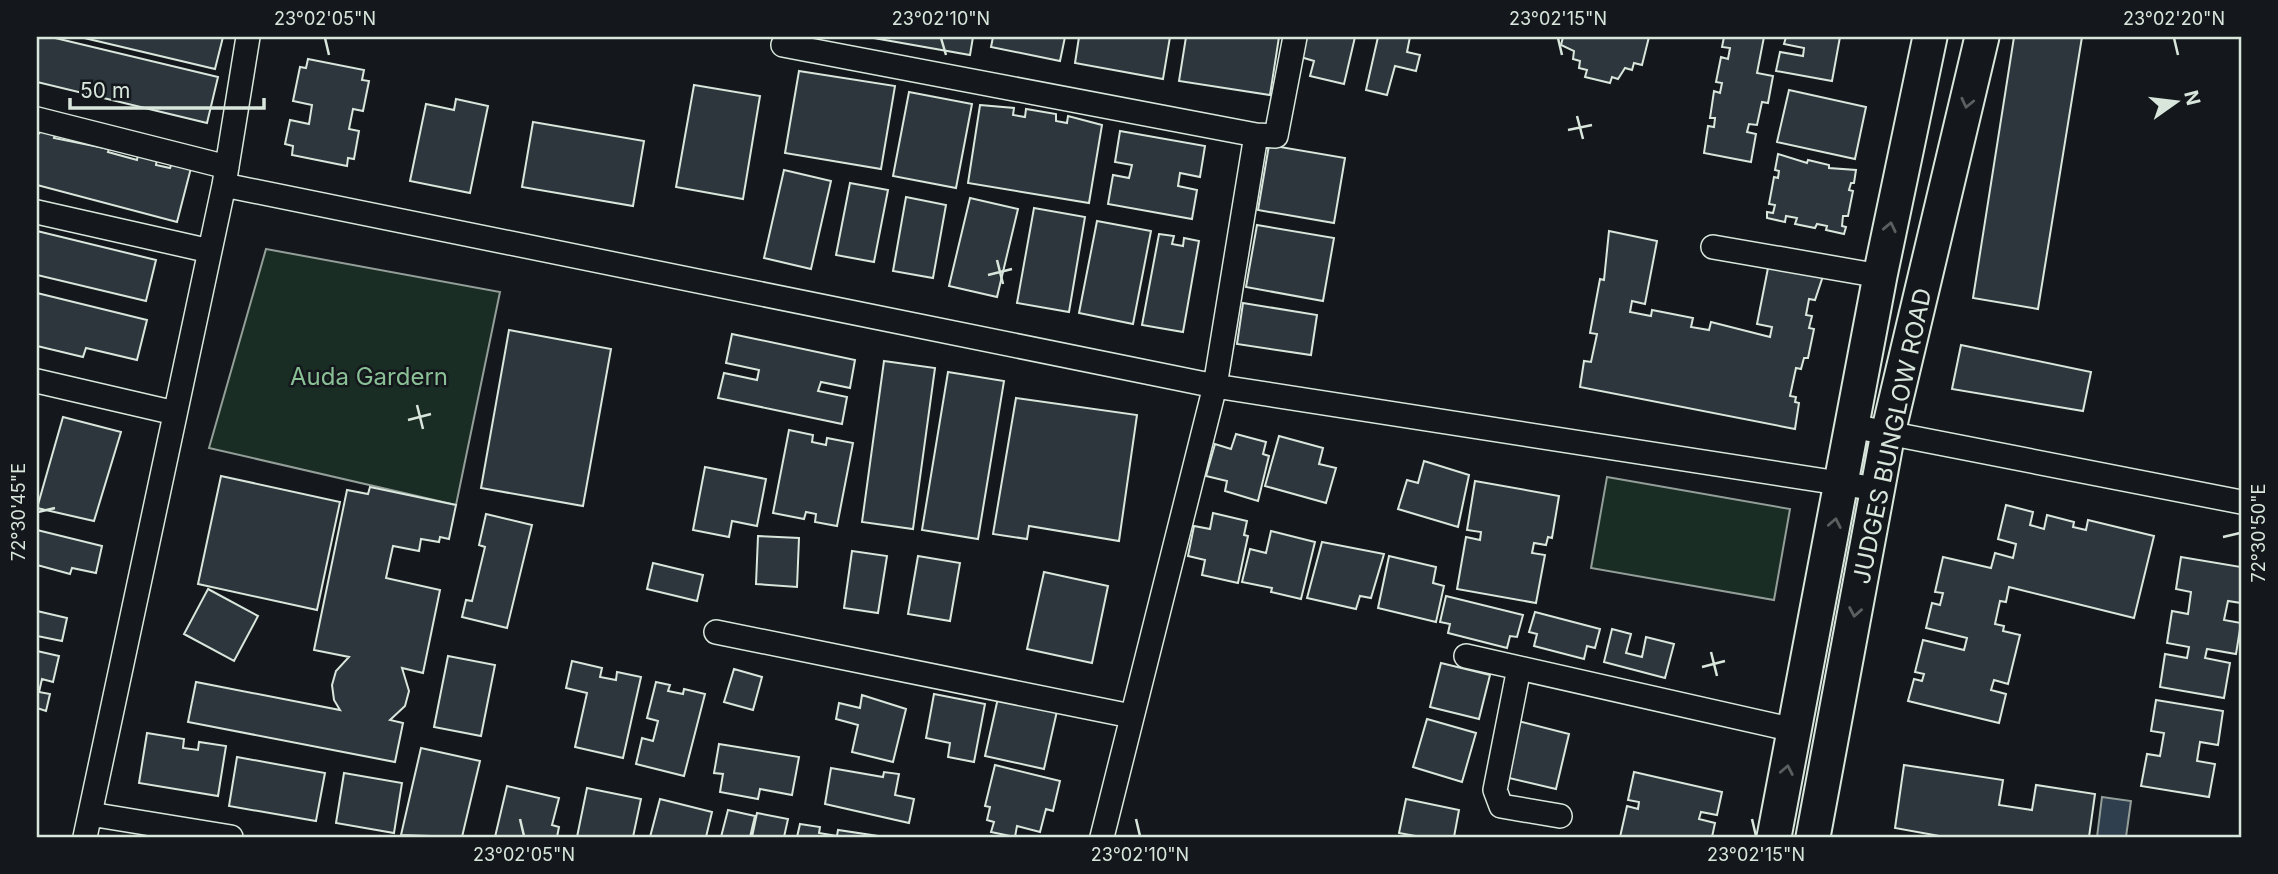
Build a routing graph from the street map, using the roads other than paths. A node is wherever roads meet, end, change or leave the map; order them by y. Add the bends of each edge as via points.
1 (248, 37) edge
2 (1295, 37) edge
3 (1930, 37) edge
4 (1982, 37) edge
5 (783, 45) dead end
6 (37, 119) edge
7 (1256, 135) junction
8 (226, 176) junction
9 (37, 212) edge
10 (1713, 247) dead end
11 (210, 251) junction
12 (1880, 275) junction
13 (37, 381) edge
14 (1215, 386) junction
15 (175, 413) junction
16 (1852, 426) junction
17 (1888, 433) junction
18 (1843, 483) junction
19 (1877, 489) junction
20 (2241, 502) edge
21 (716, 632) dead end
22 (1466, 656) dead end
23 (1519, 668) junction
24 (1131, 716) junction
25 (1794, 730) junction
26 (90, 814) junction
27 (1560, 816) dead end
28 (85, 837) edge
29 (231, 837) edge
30 (1102, 837) edge
31 (1774, 837) edge
32 (1813, 837) edge

1 - 8 street
2 - 7 street via 1276,136
12 -> 3 main road, JUDGES BUNGLOW ROAD
4 -> 17 main road, JUDGES BUNGLOW ROAD
5 - 7 street
6 - 8 street
7 - 14 street
8 - 11 street
8 - 14 street
9 - 11 street
10 - 12 street
11 - 15 street
12 - 16 main road, JUDGES BUNGLOW ROAD
13 - 15 street
14 - 18 street
14 - 24 street
15 - 26 street
16 - 17 street
16 - 18 main road, JUDGES BUNGLOW ROAD
17 - 19 main road, JUDGES BUNGLOW ROAD
17 - 20 street
18 - 19 street
25 -> 18 main road, JUDGES BUNGLOW ROAD
19 -> 32 main road, JUDGES BUNGLOW ROAD
21 - 24 street
22 - 23 street
23 - 25 street
23 - 27 street via 1495,790 1501,806
24 - 30 street
31 -> 25 main road, JUDGES BUNGLOW ROAD
26 - 28 street
26 - 29 street

